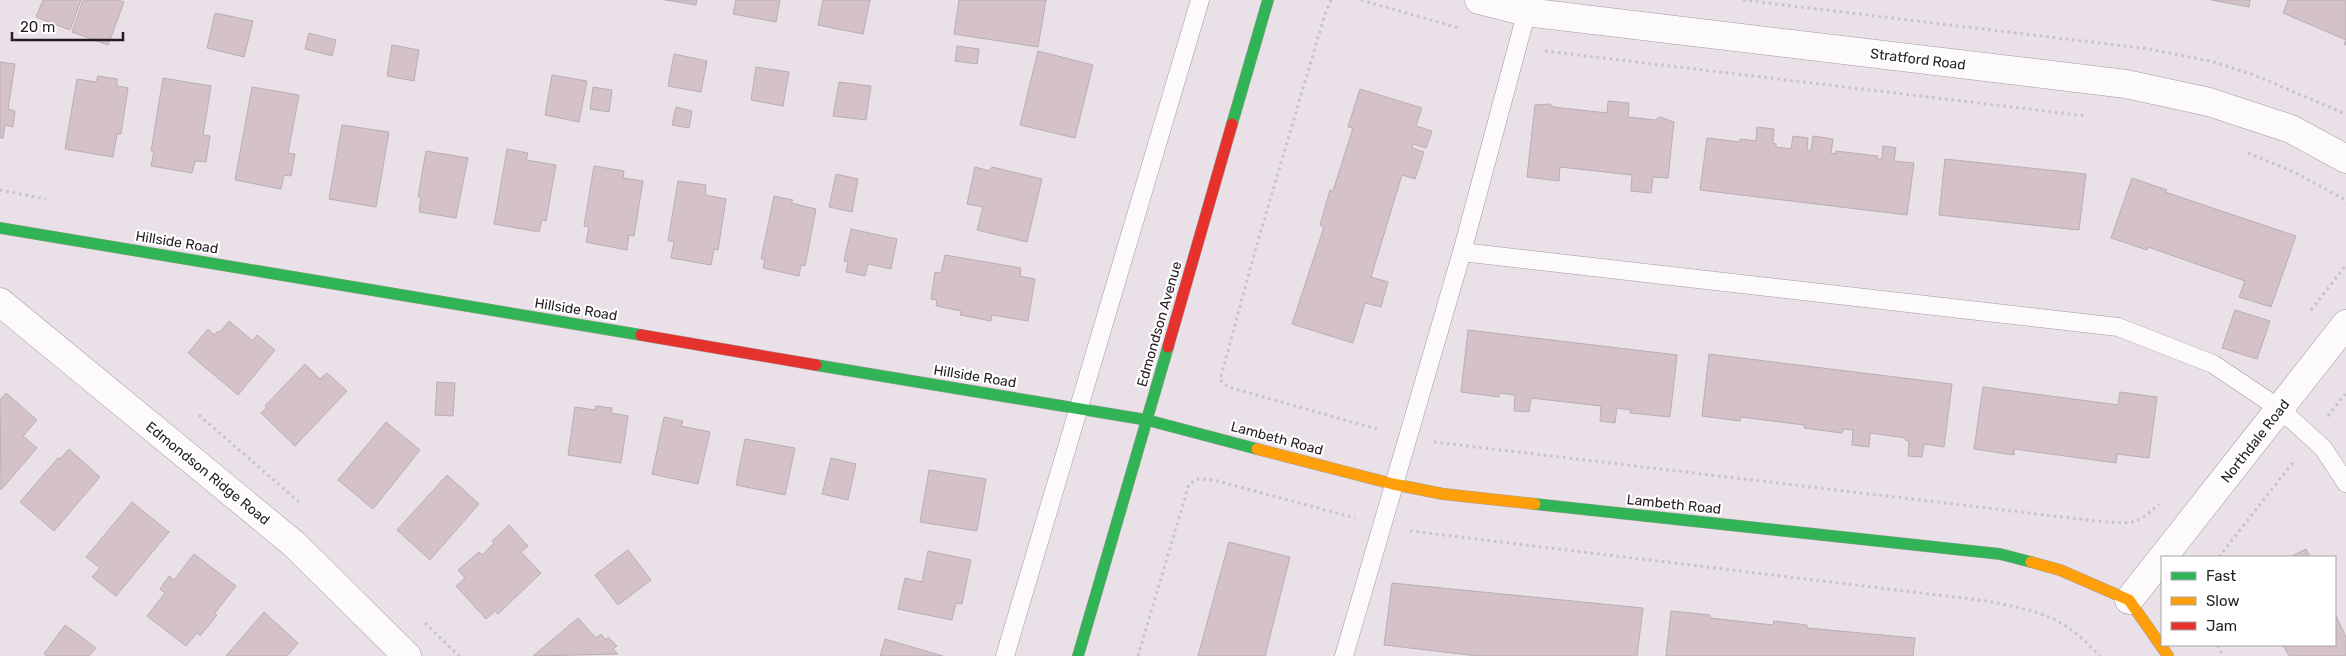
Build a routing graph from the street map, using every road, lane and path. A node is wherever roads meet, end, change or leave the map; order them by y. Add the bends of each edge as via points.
1 (1200, 0) edge
2 (1268, 0) edge
3 (1331, 0) edge
4 (1361, 0) edge
5 (1479, 0) edge
6 (1528, 6) edge
7 (1463, 29) dead end
8 (1517, 46) junction
9 (2090, 116) dead end
10 (2241, 150) dead end
11 (2346, 159) edge
12 (2346, 203) edge
13 (0, 228) edge
14 (1462, 252) junction
15 (2346, 265) edge
16 (0, 302) edge
17 (2305, 318) dead end
18 (2346, 324) edge
19 (2346, 393) edge
20 (1079, 408) junction
21 (2280, 409) junction
22 (1147, 420) junction
23 (2312, 438) junction
24 (1406, 439) junction
25 (2346, 483) edge
26 (1393, 484) junction
27 (2164, 500) dead end
28 (1381, 525) junction
29 (2165, 556) edge
30 (2220, 556) edge
31 (2161, 560) edge
32 (2129, 600) junction
33 (2161, 646) edge
34 (407, 656) edge
35 (1005, 656) edge
36 (1078, 656) edge
37 (1138, 656) edge
38 (1344, 656) edge
39 (2100, 656) edge

1 - 20 lane
2 - 22 street, Edmondson Avenue
3 - 24 path via 1220,380 1228,387
4 - 7 path
5 - 6 street, Stratford Road
6 - 8 lane
6 - 11 street, Stratford Road via 2126,84 2209,102 2290,129
8 - 9 path
8 - 14 lane
10 - 12 path via 2294,172
13 - 20 street, Hillside Road
14 - 21 lane via 2118,327 2213,364
14 - 24 lane
15 - 17 path
16 - 34 street, Edmondson Ridge Road via 294,544
18 - 21 street, Northdale Road
19 - 23 path
20 - 22 street, Hillside Road
20 - 35 lane
21 - 23 lane
21 - 29 street, Northdale Road
22 - 26 street, Lambeth Road
22 - 36 street, Edmondson Avenue
23 - 25 lane via 2324,448
23 - 30 path
24 - 26 lane
24 - 27 path via 2096,521 2134,524
26 - 28 lane
26 - 32 street, Lambeth Road via 1443,494 2000,554 2060,570
28 - 37 path via 1198,478 1189,484
28 - 38 lane
28 - 39 path via 1398,530 2015,606 2052,619 2073,631
31 - 32 street, Northdale Road
32 - 33 street

